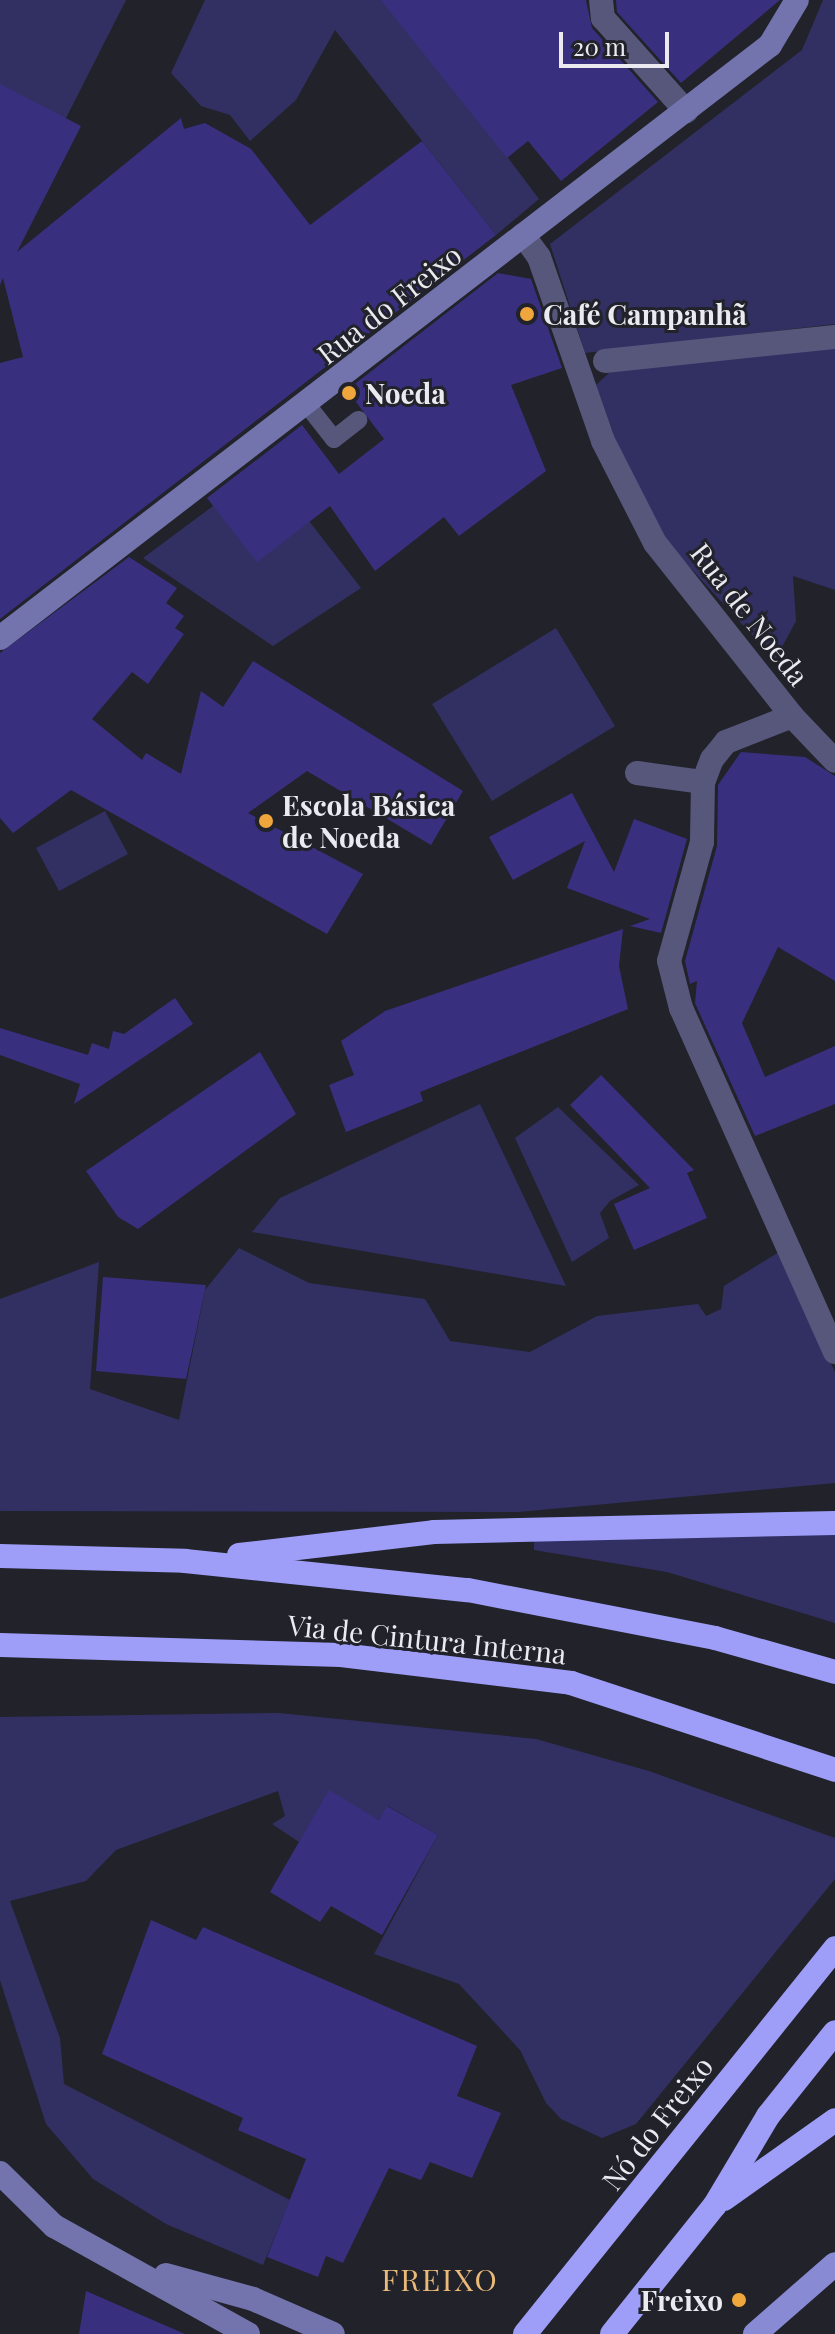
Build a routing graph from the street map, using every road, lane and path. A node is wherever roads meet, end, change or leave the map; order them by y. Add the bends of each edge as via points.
1 (601, 0) edge
2 (797, 0) edge
3 (686, 111) junction
4 (523, 235) junction
5 (835, 337) edge
6 (591, 363) junction
7 (308, 406) junction
8 (358, 420) dead end
9 (0, 638) edge
10 (792, 716) junction
11 (835, 761) edge
12 (637, 773) dead end
13 (703, 782) junction
14 (835, 1352) edge
15 (835, 1523) edge
16 (0, 1556) edge
17 (185, 1561) junction
18 (0, 1645) edge
19 (835, 1672) edge
20 (826, 1766) edge
21 (835, 1948) edge
22 (835, 2032) edge
23 (835, 2120) edge
24 (0, 2173) edge
25 (715, 2205) junction
26 (835, 2264) edge
27 (139, 2268) junction
28 (248, 2334) edge
29 (333, 2334) edge
30 (525, 2334) edge
31 (612, 2334) edge
32 (755, 2334) edge

1 - 3 street via 603,18
2 - 3 main road, Rua do Freixo via 779,37
3 - 4 main road, Rua do Freixo
4 - 6 street, Rua de Noeda
4 - 7 main road, Rua do Freixo
5 - 6 street
6 - 10 street, Rua de Noeda via 603,441 655,543
7 - 8 lane via 334,439
7 - 9 main road, Rua do Freixo
10 - 11 street
10 - 13 street, Rua de Noeda via 726,742
12 - 13 street
13 - 14 street, Rua de Noeda via 702,842 670,945 673,985
15 - 17 highway via 434,1532
16 - 17 highway, Via de Cintura Interna
17 - 19 highway, Via de Cintura Interna via 468,1590 715,1638
18 - 20 highway, Via de Cintura Interna via 341,1655 571,1683
21 - 30 highway, Nó do Freixo
22 - 25 highway via 768,2116
23 - 25 highway
24 - 27 main road via 54,2226
25 - 31 highway
26 - 32 main road
27 - 28 main road
27 - 29 main road via 253,2299

